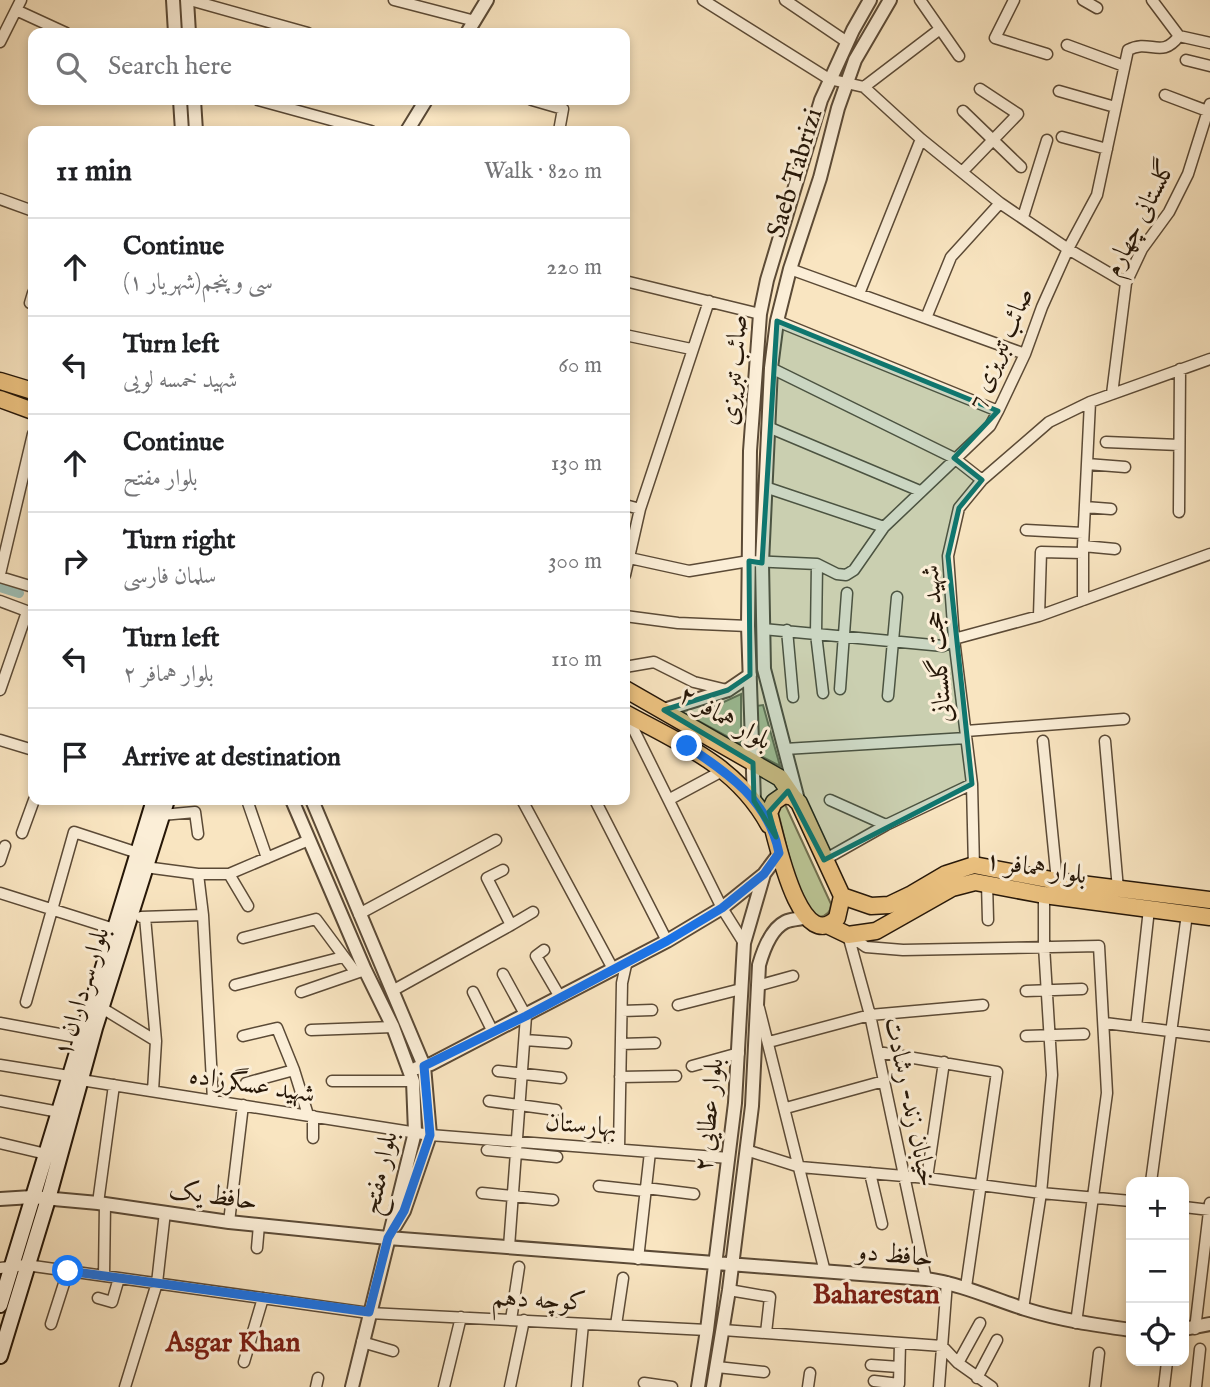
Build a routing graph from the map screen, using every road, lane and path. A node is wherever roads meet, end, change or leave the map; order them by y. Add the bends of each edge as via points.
1 (21, 0) edge
2 (173, 0) edge
3 (189, 0) edge
4 (394, 0) edge
5 (487, 0) edge
6 (703, 0) edge
7 (785, 0) edge
8 (870, 0) edge
9 (890, 0) edge
10 (920, 0) edge
11 (1014, 0) edge
12 (1083, 0) edge
13 (1152, 0) edge
14 (1097, 8) dead end
15 (16, 10) junction
16 (475, 21) junction
17 (55, 28) edge
18 (175, 28) edge
19 (189, 28) edge
20 (290, 28) edge
21 (470, 28) edge
22 (940, 29) junction
23 (850, 36) junction
24 (1180, 36) junction
25 (866, 40) junction
26 (0, 42) edge
27 (1210, 43) edge
28 (1067, 45) dead end
29 (1047, 54) dead end
30 (959, 56) dead end
31 (1186, 60) dead end
32 (1124, 66) junction
33 (1210, 66) edge
34 (829, 79) junction
35 (847, 82) junction
36 (864, 87) junction
37 (980, 89) dead end
38 (1059, 91) dead end
39 (1165, 95) dead end
40 (821, 100) junction
41 (180, 105) edge
42 (194, 105) edge
43 (276, 105) edge
44 (423, 105) edge
45 (549, 105) edge
46 (1115, 107) junction
47 (838, 108) junction
48 (1209, 109) edge
49 (963, 111) dead end
50 (196, 125) edge
51 (182, 126) edge
52 (354, 126) edge
53 (410, 126) edge
54 (560, 126) edge
55 (1062, 136) dead end
56 (921, 139) junction
57 (992, 140) junction
58 (1047, 140) dead end
59 (1107, 149) junction
60 (1021, 167) dead end
61 (963, 172) junction
62 (0, 199) edge
63 (1000, 203) junction
64 (28, 209) edge
65 (1023, 217) junction
66 (1068, 249) junction
67 (790, 269) junction
68 (630, 282) edge
69 (1126, 283) junction
70 (859, 294) junction
71 (709, 301) junction
72 (760, 314) junction
73 (926, 318) junction
74 (777, 321) junction
75 (630, 336) edge
76 (691, 349) junction
77 (1025, 354) junction
78 (1210, 359) edge
79 (771, 368) junction
80 (1180, 369) junction
81 (0, 381) edge
82 (28, 389) edge
83 (1112, 394) junction
84 (0, 399) edge
85 (1090, 402) junction
86 (28, 409) edge
87 (998, 411) junction
88 (768, 426) junction
89 (1106, 442) dead end
90 (1179, 445) junction
91 (28, 455) edge
92 (954, 458) junction
93 (1087, 464) junction
94 (1125, 467) dead end
95 (982, 480) junction
96 (765, 487) junction
97 (920, 491) junction
98 (630, 506) edge
99 (1085, 507) junction
100 (640, 509) junction
101 (1111, 509) dead end
102 (1179, 512) dead end
103 (884, 527) junction
104 (1026, 530) dead end
105 (1083, 533) junction
106 (630, 547) edge
107 (1115, 549) dead end
108 (1083, 550) junction
109 (1210, 554) edge
110 (630, 559) edge
111 (755, 562) junction
112 (817, 564) junction
113 (0, 575) edge
114 (28, 585) edge
115 (847, 593) dead end
116 (897, 597) dead end
117 (1083, 600) junction
118 (0, 601) edge
119 (28, 612) edge
120 (1039, 616) junction
121 (630, 617) edge
122 (28, 618) edge
123 (748, 626) junction
124 (763, 629) junction
125 (787, 630) junction
126 (816, 634) junction
127 (844, 637) junction
128 (954, 639) junction
129 (892, 642) junction
130 (630, 666) edge
131 (750, 678) junction
132 (767, 682) junction
133 (840, 689) dead end
134 (0, 690) edge
135 (727, 690) junction
136 (630, 692) edge
137 (823, 693) dead end
138 (888, 696) dead end
139 (793, 697) dead end
140 (664, 710) junction
141 (630, 716) edge
142 (1124, 719) dead end
143 (630, 723) edge
144 (966, 735) junction
145 (0, 740) edge
146 (1043, 741) dead end
147 (1105, 741) dead end
148 (28, 748) edge
149 (785, 749) junction
150 (752, 763) junction
151 (724, 771) junction
152 (972, 784) junction
153 (670, 799) junction
154 (796, 800) junction
155 (830, 800) dead end
156 (754, 801) junction
157 (32, 805) edge
158 (152, 805) edge
159 (165, 805) edge
160 (249, 805) edge
161 (294, 805) edge
162 (314, 805) edge
163 (525, 805) edge
164 (598, 805) edge
165 (162, 815) junction
166 (887, 825) junction
167 (22, 833) dead end
168 (198, 834) dead end
169 (309, 840) junction
170 (496, 840) dead end
171 (778, 845) junction
172 (5, 846) dead end
173 (138, 853) junction
174 (267, 858) junction
175 (824, 860) junction
176 (0, 861) edge
177 (974, 865) junction
178 (145, 867) junction
179 (503, 870) dead end
180 (198, 874) junction
181 (229, 874) junction
182 (764, 874) junction
183 (1057, 881) junction
184 (981, 882) junction
185 (1118, 889) junction
186 (0, 894) edge
187 (1044, 895) junction
188 (842, 896) junction
189 (1210, 900) edge
190 (248, 906) dead end
191 (722, 908) junction
192 (51, 909) junction
193 (1149, 909) junction
194 (533, 912) dead end
195 (359, 914) junction
196 (203, 915) junction
197 (1187, 915) junction
198 (130, 917) junction
199 (145, 917) junction
200 (1210, 917) edge
201 (808, 918) junction
202 (988, 920) dead end
203 (511, 925) junction
204 (827, 925) junction
205 (114, 929) junction
206 (848, 935) junction
207 (243, 938) dead end
208 (667, 941) junction
209 (744, 943) junction
210 (1044, 946) junction
211 (544, 950) dead end
212 (343, 957) junction
213 (626, 965) junction
214 (612, 969) junction
215 (360, 971) junction
216 (503, 974) dead end
217 (793, 976) dead end
218 (235, 985) dead end
219 (757, 985) junction
220 (741, 989) junction
221 (1082, 989) dead end
222 (1049, 990) junction
223 (391, 991) junction
224 (1026, 991) dead end
225 (301, 992) dead end
226 (473, 992) dead end
227 (560, 997) junction
228 (757, 1000) junction
229 (26, 1002) dead end
230 (678, 1005) dead end
231 (983, 1005) dead end
232 (102, 1008) junction
233 (652, 1010) dead end
234 (622, 1011) junction
235 (870, 1015) junction
236 (526, 1016) junction
237 (0, 1023) edge
238 (1105, 1023) junction
239 (393, 1027) junction
240 (1136, 1027) junction
241 (311, 1030) dead end
242 (1171, 1031) junction
243 (493, 1032) junction
244 (1051, 1034) junction
245 (1084, 1034) dead end
246 (243, 1036) dead end
247 (1026, 1036) dead end
248 (1210, 1036) edge
249 (81, 1038) junction
250 (525, 1040) junction
251 (156, 1041) junction
252 (769, 1042) junction
253 (566, 1043) dead end
254 (655, 1043) dead end
255 (621, 1044) junction
256 (878, 1052) junction
257 (739, 1053) junction
258 (944, 1062) junction
259 (0, 1065) edge
260 (424, 1066) junction
261 (692, 1066) dead end
262 (294, 1070) junction
263 (498, 1071) dead end
264 (523, 1074) junction
265 (411, 1075) junction
266 (676, 1076) dead end
267 (620, 1077) junction
268 (75, 1078) junction
269 (561, 1078) dead end
270 (332, 1081) dead end
271 (884, 1081) junction
272 (246, 1083) dead end
273 (114, 1085) junction
274 (153, 1091) junction
275 (213, 1100) junction
276 (0, 1101) edge
277 (489, 1101) dead end
278 (735, 1103) junction
279 (243, 1105) junction
280 (521, 1105) junction
281 (752, 1106) junction
282 (786, 1108) junction
283 (556, 1110) dead end
284 (59, 1112) junction
285 (311, 1116) junction
286 (415, 1132) junction
287 (430, 1135) junction
288 (313, 1138) dead end
289 (519, 1141) junction
290 (0, 1143) edge
291 (619, 1149) junction
292 (487, 1150) dead end
293 (746, 1150) junction
294 (650, 1152) junction
295 (518, 1153) junction
296 (46, 1154) junction
297 (557, 1157) dead end
298 (729, 1158) junction
299 (800, 1167) junction
300 (870, 1173) junction
301 (905, 1176) junction
302 (1152, 1177) edge
303 (927, 1178) junction
304 (981, 1185) junction
305 (599, 1186) dead end
306 (646, 1190) junction
307 (1041, 1193) junction
308 (482, 1194) dead end
309 (694, 1194) dead end
310 (514, 1196) junction
311 (33, 1197) junction
312 (1093, 1197) junction
313 (0, 1199) edge
314 (48, 1199) junction
315 (553, 1200) dead end
316 (1126, 1201) edge
317 (102, 1204) junction
318 (1189, 1207) edge
319 (1210, 1208) edge
320 (165, 1212) junction
321 (229, 1222) junction
322 (882, 1224) dead end
323 (259, 1225) junction
324 (388, 1238) junction
325 (1207, 1239) edge
326 (509, 1247) junction
327 (257, 1248) dead end
328 (638, 1259) junction
329 (694, 1263) junction
330 (26, 1265) junction
331 (715, 1265) junction
332 (732, 1266) junction
333 (520, 1267) dead end
334 (6, 1268) edge
335 (68, 1271) junction
336 (825, 1272) junction
337 (104, 1276) junction
338 (119, 1278) junction
339 (623, 1278) dead end
340 (926, 1279) junction
341 (947, 1282) junction
342 (157, 1283) junction
343 (965, 1287) junction
344 (712, 1291) junction
345 (728, 1295) junction
346 (98, 1298) dead end
347 (263, 1298) junction
348 (0, 1305) edge
349 (1023, 1308) junction
350 (369, 1312) junction
351 (461, 1317) junction
352 (511, 1320) junction
353 (524, 1320) junction
354 (980, 1323) dead end
355 (1076, 1323) junction
356 (51, 1324) dead end
357 (583, 1324) junction
358 (1210, 1324) edge
359 (616, 1325) junction
360 (1126, 1329) edge
361 (1189, 1329) edge
362 (707, 1330) junction
363 (723, 1330) junction
364 (766, 1333) junction
365 (997, 1340) dead end
366 (362, 1342) junction
367 (900, 1343) junction
368 (942, 1346) junction
369 (1200, 1349) dead end
370 (393, 1351) dead end
371 (1099, 1353) dead end
372 (0, 1356) edge
373 (244, 1362) dead end
374 (958, 1363) junction
375 (870, 1364) dead end
376 (1167, 1366) edge
377 (717, 1367) junction
378 (899, 1367) junction
379 (764, 1372) dead end
380 (810, 1373) dead end
381 (977, 1378) junction
382 (874, 1381) dead end
383 (645, 1384) dead end
384 (125, 1387) edge
385 (352, 1387) edge
386 (444, 1387) edge
387 (510, 1387) edge
388 (577, 1387) edge
389 (672, 1387) edge
390 (698, 1387) edge
391 (713, 1387) edge
392 (808, 1387) edge
393 (939, 1387) edge
394 (992, 1387) edge
395 (1095, 1387) edge
396 (1164, 1387) edge
397 (1196, 1387) edge

1 - 15 street
2 - 18 street
3 - 19 street
3 - 20 street
4 - 16 street
5 - 16 street
6 - 34 street
7 - 23 street
8 - 23 street, صائب تبریزی
9 - 25 street, Saeb Tabrizi
10 - 22 street
11 - 29 street via 995,38
12 - 14 street
13 - 24 street
15 - 17 street
15 - 26 street
16 - 21 street
22 - 30 street
22 - 36 street
23 - 25 street
23 - 34 street, صائب تبریزی
24 - 27 street
24 - 32 street, صائب تبریزی 7 via 1164,48 1137,45 1128,50
25 - 35 street, Saeb Tabrizi
28 - 32 street
31 - 33 street
32 - 46 street, صائب تبریزی 7
34 - 35 street
34 - 40 street, صائب تبریزی
35 - 36 street
35 - 47 street, Saeb Tabrizi
36 - 56 street
37 - 57 street via 1018,114
38 - 46 street
39 - 48 street
40 - 47 street via 834,99
40 - 72 street, صائب تبریزی
41 - 51 street
42 - 50 street
43 - 52 street
44 - 53 street
45 - 54 street via 563,109
46 - 59 street, صائب تبریزی 7
47 - 67 street, Saeb Tabrizi
48 - 69 street, گلستانی چهارم via 1188,174
49 - 57 street
50 - 51 street
55 - 59 street
56 - 61 street
56 - 70 street
57 - 60 street
57 - 61 street
58 - 65 street
59 - 66 street, صائب تبریزی 7 via 1097,195
61 - 63 street
62 - 64 street
63 - 65 street
63 - 73 street via 951,257
65 - 66 street
66 - 69 street
66 - 77 street, صائب تبریزی 7
67 - 70 street
67 - 74 street, Saeb Tabrizi
68 - 71 street
69 - 83 street, گلستانی چهارم
70 - 73 street
71 - 72 street
71 - 76 street
72 - 111 street, صائب تبریزی via 750,452
73 - 77 street
74 - 79 street, Saeb Tabrizi
74 - 87 street
75 - 76 street
76 - 100 street
77 - 87 street, صائب تبریزی 7
78 - 80 street, شهید حجت گلستانی
79 - 88 street, صائب تبریزی
79 - 92 street
80 - 83 street, شهید حجت گلستانی
80 - 90 street
81 - 82 main road
83 - 85 street, شهید حجت گلستانی
84 - 86 main road
85 - 93 street
85 - 95 street, شهید حجت گلستانی via 1049,422
87 - 92 street, صائب تبریزی 7 via 989,426
88 - 96 street, صائب تبریزی
88 - 97 street
89 - 90 street
90 - 102 street
91 - 113 street
92 - 95 street
92 - 97 street, صائب تبریزی 7
93 - 94 street
93 - 99 street
95 - 128 street, شهید حجت گلستانی via 959,508 948,556
96 - 103 street
96 - 111 street, صائب تبریزی
97 - 103 street, صائب تبریزی 7
98 - 100 street
99 - 101 street
99 - 105 street
100 - 106 street
103 - 112 street, صائب تبریزی 7 via 846,575
104 - 105 street
105 - 108 street
107 - 108 street
108 - 117 street
108 - 120 street via 1041,552
109 - 117 street
110 - 111 street, صائب تبریزی 7 via 689,571
111 - 112 street, صائب تبریزی 7
111 - 123 street, صائب تبریزی
111 - 124 street, صائب تبریزی
112 - 126 street
113 - 114 street
115 - 127 street
116 - 129 street
117 - 120 street
118 - 119 street
120 - 128 street
121 - 123 street
122 - 134 street
123 - 131 street, صائب تبریزی
124 - 125 street
124 - 132 street, صائب تبریزی
125 - 126 street
125 - 139 street
126 - 127 street
126 - 137 street
127 - 129 street
127 - 133 street
128 - 129 street via 943,646
128 - 144 street, شهید حجت گلستانی
129 - 138 street
130 - 135 street via 654,662 694,682
131 - 132 street via 759,686
131 - 135 street
131 - 150 street, صائب تبریزی
132 - 149 street, صائب تبریزی
135 - 140 street
136 - 140 main road, بلوار همافر ۲
140 - 150 main road, بلوار همافر ۲
141 - 151 main road, بلوار همافر ۲
142 - 144 street
143 - 153 street
144 - 149 street
144 - 152 street, شهید حجت گلستانی
145 - 148 street
146 - 183 street
147 - 185 street
149 - 154 street, صائب تبریزی
150 - 154 main road, بلوار همافر ۲ via 780,778
150 - 156 street, صائب تبریزی
151 - 153 street
151 - 156 main road, بلوار همافر ۲
152 - 166 street
152 - 177 street, شهید حجت گلستانی
153 - 191 street
154 - 171 main road via 780,796 771,805
154 - 175 main road
155 - 166 street
156 - 171 main road, بلوار همافر ۲
157 - 167 street
158 - 173 main road, بلوار سرداران ۱
159 - 165 main road, بلوار سرداران ۱
160 - 174 street
161 - 169 street, بلوار مفتح
162 - 195 street, بلوار مفتح
163 - 214 street
164 - 208 street
165 - 168 street via 195,812
165 - 178 main road, بلوار سرداران ۱
166 - 175 street
169 - 174 street
169 - 215 street, بلوار مفتح
170 - 195 street
171 - 182 street, بلوار عطایی ۲
171 - 201 main road via 793,898
172 - 176 street
173 - 192 street via 74,832
173 - 205 main road, بلوار سرداران ۱
174 - 181 street
175 - 188 main road
177 - 183 main road, بلوار همافر ۱
177 - 184 street, شهید حجت گلستانی
177 - 188 main road, بلوار همافر ۱ via 946,874 889,905 871,906
178 - 180 street
178 - 198 main road, بلوار سرداران ۱
179 - 203 street via 487,878
180 - 181 street
180 - 196 street
181 - 190 street
182 - 191 street
182 - 209 street, بلوار عطایی ۲
183 - 185 main road, بلوار همافر ۱
184 - 187 main road, بلوار همافر ۱
184 - 202 street, شهید حجت گلستانی
184 - 206 main road, بلوار همافر ۱ via 952,888 876,931
185 - 189 main road, بلوار همافر ۱
186 - 192 street
187 - 193 main road, بلوار همافر ۱
187 - 210 street
188 - 204 main road via 837,918
191 - 208 street
191 - 209 street
192 - 205 street
192 - 229 street
193 - 197 main road, بلوار همافر ۱
193 - 240 street
194 - 203 street
195 - 223 street, بلوار مفتح
196 - 199 street
196 - 275 street
197 - 200 main road, بلوار همافر ۱
197 - 242 street
198 - 199 street
198 - 232 main road, بلوار سرداران ۱
199 - 251 street
201 - 204 main road
201 - 219 street, بلوار عطایی ۲ via 779,926 762,954
203 - 223 street
204 - 206 main road
205 - 249 main road, بلوار سرداران ۱
206 - 210 street via 866,947 903,950
206 - 235 street, خیابان زند- رشادت
207 - 212 street via 316,919
208 - 213 street
209 - 220 street, بلوار عطایی ۲
210 - 222 street
210 - 238 street via 1099,946
211 - 227 street via 536,956
212 - 215 street
212 - 218 street
213 - 214 street
213 - 234 street
214 - 227 street
215 - 225 street
215 - 239 street, بلوار مفتح
216 - 236 street
217 - 219 street
219 - 228 street, بلوار عطایی ۲
220 - 230 street
220 - 257 street, بلوار عطایی ۲
221 - 222 street
222 - 224 street
222 - 244 street
223 - 260 street, بلوار مفتح
226 - 243 street
227 - 236 street
228 - 252 street
228 - 281 street, بلوار عطایی ۲
231 - 235 street
232 - 251 street
232 - 268 main road, بلوار سرداران ۱
233 - 234 street
234 - 255 street
235 - 252 street
235 - 256 street, خیابان زند- رشادت
236 - 243 street
236 - 250 street
237 - 249 street
238 - 240 street
238 - 312 street via 1107,1093
239 - 241 street
239 - 265 street, بلوار مفتح
240 - 242 street
242 - 248 street
242 - 302 street
243 - 260 street
244 - 245 street
244 - 247 street
244 - 307 street
246 - 262 street via 277,1028
249 - 268 main road, بلوار سرداران ۱
250 - 253 street
250 - 264 street
251 - 274 street
252 - 282 street
254 - 255 street
255 - 267 street
256 - 258 street
256 - 271 street, خیابان زند- رشادت
257 - 261 street
257 - 278 street, بلوار عطایی ۲
258 - 303 street
258 - 304 street via 997,1072
259 - 268 street, شهید عسگرزاده
260 - 265 street
260 - 287 street, بلوار مفتح
262 - 272 street
262 - 285 street
263 - 264 street
264 - 269 street
264 - 280 street
265 - 270 street
265 - 286 street, بلوار مفتح
266 - 267 street
267 - 291 street
268 - 273 street, شهید عسگرزاده
268 - 284 main road, بلوار سرداران ۱
268 - 314 main road, بلوار سرداران ۱
271 - 282 street
271 - 301 street, خیابان زند- رشادت
273 - 274 street, شهید عسگرزاده
273 - 317 street
274 - 275 street, شهید عسگرزاده
275 - 279 street, شهید عسگرزاده
276 - 284 street
277 - 280 street
278 - 281 street
278 - 298 street, بلوار عطایی ۲
279 - 285 street, شهید عسگرزاده
279 - 321 street
280 - 283 street
280 - 289 street
281 - 293 street, بلوار عطایی ۲
282 - 299 street
284 - 296 main road, بلوار سرداران ۱
285 - 286 street, شهید عسگرزاده
285 - 288 street
286 - 287 street, شهید عسگرزاده
286 - 324 street, بلوار مفتح
287 - 289 street, بهارستان
287 - 324 street, بلوار مفتح via 404,1211
289 - 291 street, بهارستان
289 - 295 street
290 - 296 street
291 - 294 street, بهارستان
292 - 295 street
293 - 299 street
293 - 332 street, بلوار عطایی ۲
294 - 298 street, بهارستان
294 - 306 street
295 - 297 street
295 - 310 street
296 - 311 main road, بلوار سرداران ۱
298 - 331 street, بلوار عطایی ۲
299 - 300 street
299 - 336 street
300 - 301 street
300 - 322 street
301 - 303 street
301 - 340 street, خیابان زند- رشادت
303 - 304 street
304 - 307 street
304 - 343 street
305 - 306 street
306 - 309 street
306 - 328 street
307 - 312 street
307 - 349 street
308 - 310 street
310 - 315 street
310 - 326 street
311 - 313 street, حافظ یک
311 - 314 street, حافظ یک
311 - 334 main road, بلوار سرداران ۱
312 - 316 street
312 - 355 street
314 - 317 street, حافظ یک
314 - 330 main road, بلوار سرداران ۱
317 - 320 street, حافظ یک
317 - 337 street
318 - 319 street
319 - 325 street
320 - 321 street, حافظ یک
320 - 342 street
321 - 323 street, حافظ یک
323 - 324 street, حافظ یک
323 - 327 street
324 - 326 street
324 - 350 street
325 - 361 street
326 - 328 street
328 - 329 street
329 - 331 street
329 - 344 street via 707,1270
330 - 334 street, کوچه دهم
330 - 335 street, کوچه دهم
330 - 372 main road, بلوار سرداران ۱
331 - 332 street, حافظ دو
331 - 344 street, بلوار عطایی ۲
332 - 336 street, حافظ دو
332 - 345 street, بلوار عطایی ۲
333 - 352 street
334 - 348 main road, بلوار سرداران ۱
335 - 337 street, کوچه دهم
335 - 356 street
336 - 340 street, حافظ دو
337 - 338 street, کوچه دهم
338 - 342 street, کوچه دهم
338 - 346 street via 112,1301
339 - 359 street
340 - 341 street, حافظ دو
341 - 343 street, حافظ دو
341 - 368 street
342 - 347 street, کوچه دهم
342 - 384 street
343 - 349 street, حافظ دو
344 - 345 street via 721,1289
344 - 362 street, بلوار عطایی ۲
345 - 363 street, بلوار عطایی ۲
345 - 364 street via 769,1297
347 - 350 street, کوچه دهم
347 - 373 street
349 - 355 street, حافظ دو
350 - 351 street, کوچه دهم
350 - 366 street
351 - 352 street, کوچه دهم
351 - 386 street
352 - 353 street, کوچه دهم
353 - 357 street, کوچه دهم
353 - 387 street
354 - 374 street
355 - 360 street, حافظ دو
357 - 359 street, کوچه دهم
357 - 388 street
358 - 361 street
359 - 362 street, کوچه دهم
362 - 390 street, بلوار عطایی ۲
363 - 364 street
363 - 377 street, بلوار عطایی ۲
364 - 367 street
365 - 381 street
366 - 370 street
366 - 385 street
367 - 368 street
367 - 378 street
368 - 374 street
368 - 393 street
369 - 397 street
371 - 395 street
374 - 381 street
375 - 378 street
376 - 396 street
377 - 379 street
377 - 391 street, بلوار عطایی ۲
378 - 382 street via 899,1384
380 - 392 street
381 - 394 street
383 - 389 street

